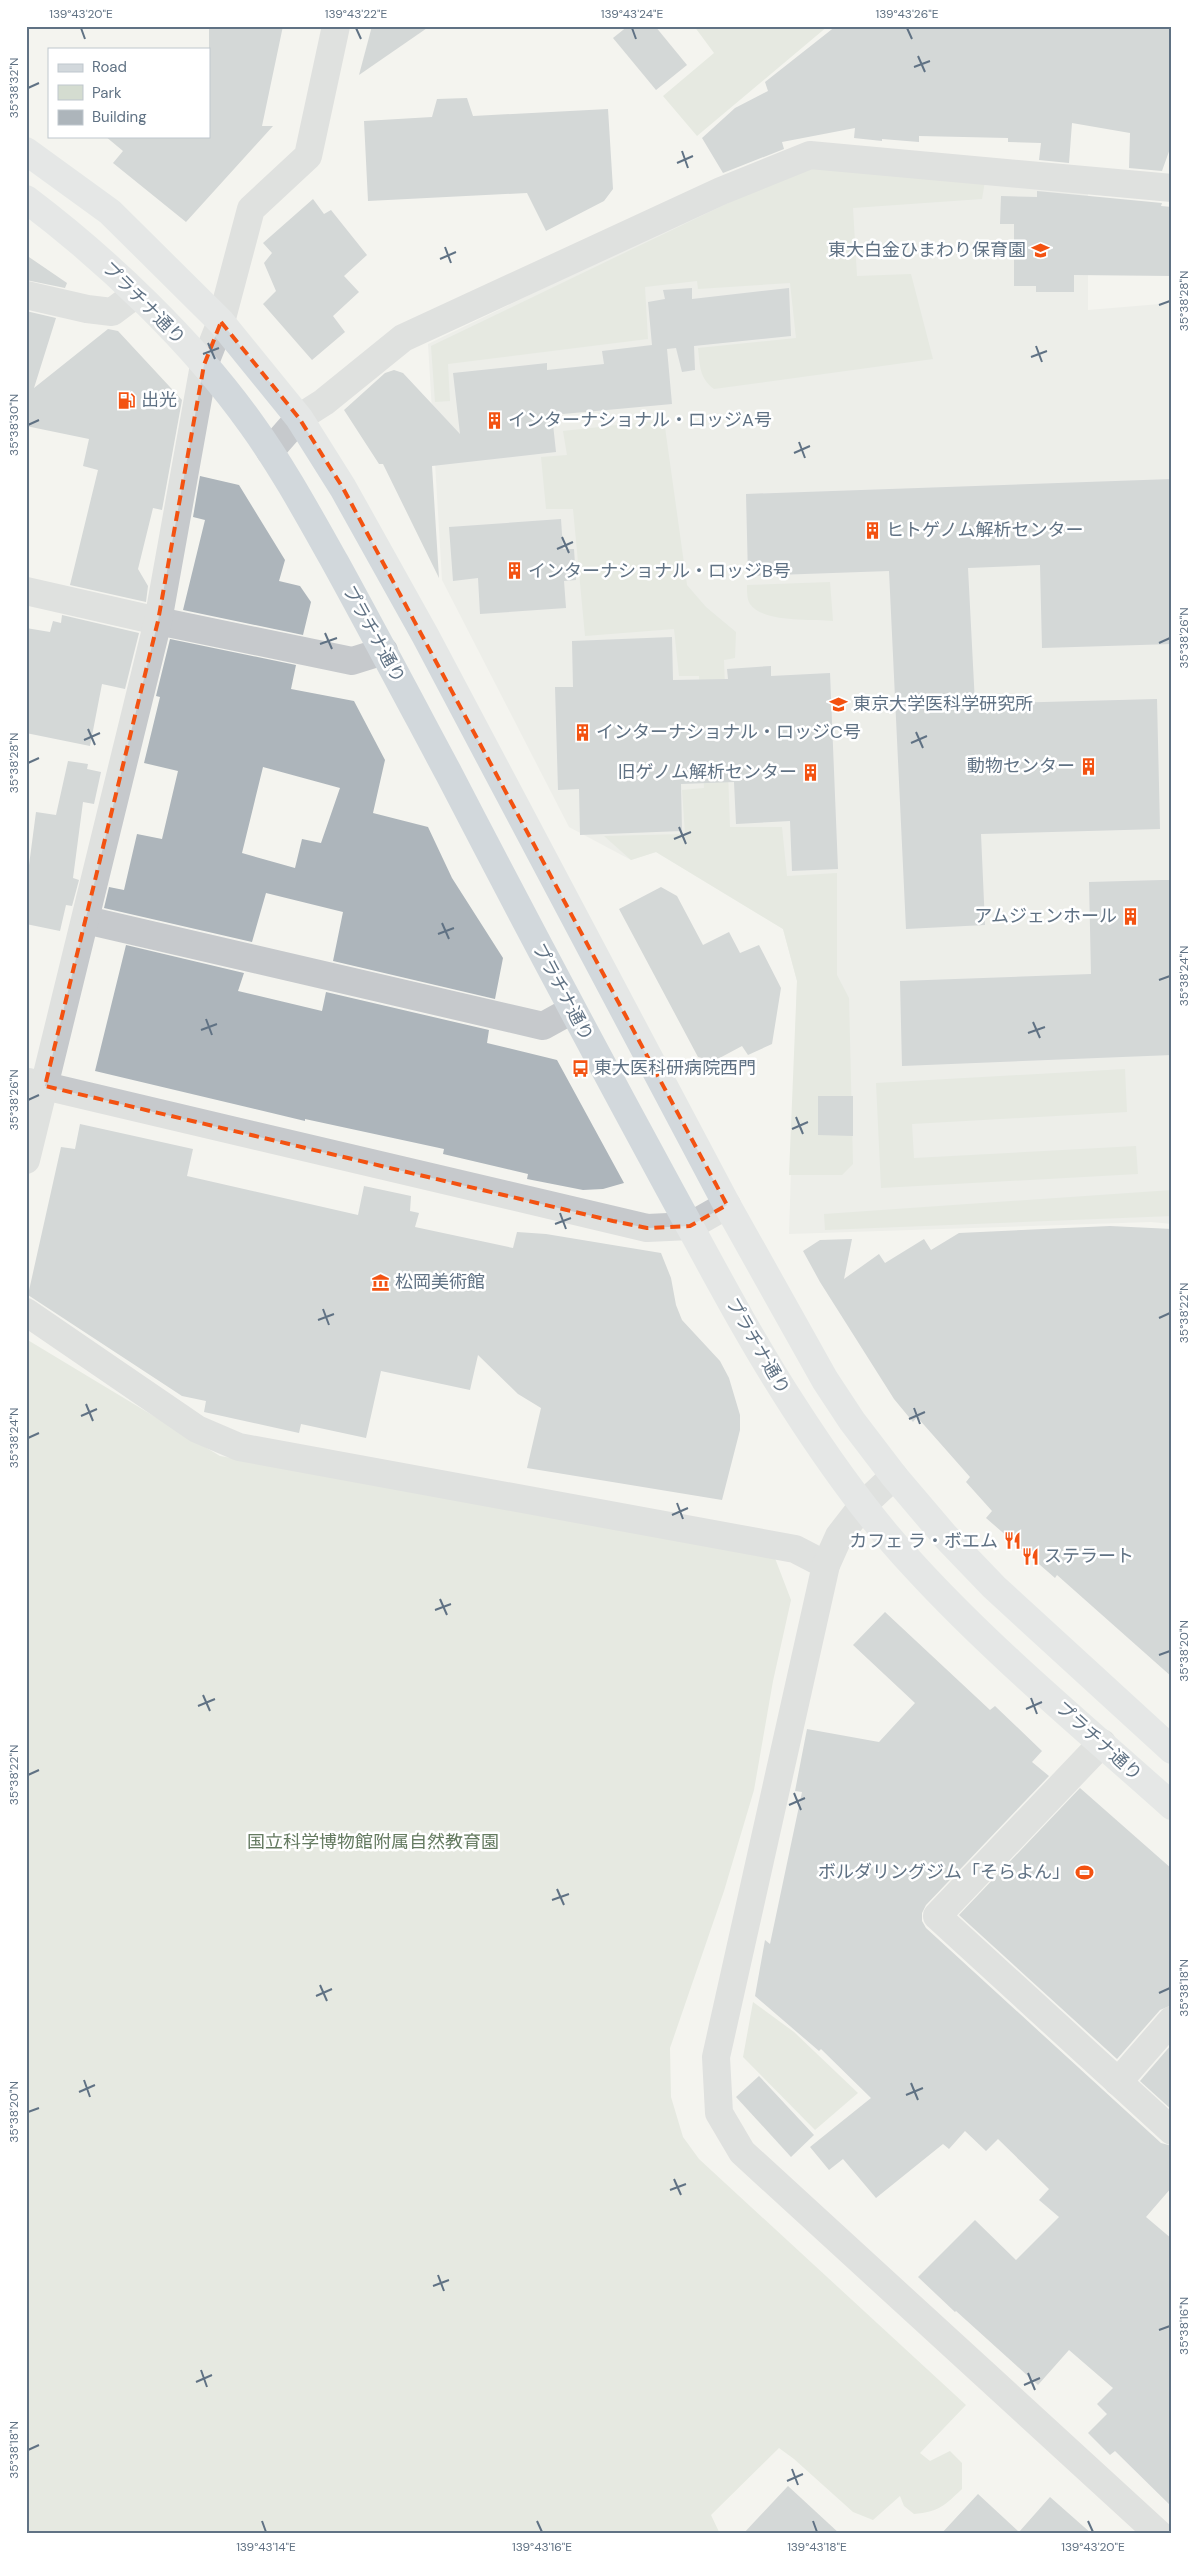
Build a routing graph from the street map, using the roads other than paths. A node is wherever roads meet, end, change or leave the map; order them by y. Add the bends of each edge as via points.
1 (336, 26) edge
2 (26, 151) edge
3 (1172, 188) edge
4 (26, 200) edge
5 (136, 294) junction
6 (26, 295) edge
7 (221, 322) junction
8 (204, 365) junction
9 (299, 418) junction
10 (270, 451) junction
11 (26, 591) edge
12 (158, 621) junction
13 (384, 651) junction
14 (86, 920) junction
15 (572, 1010) junction
16 (35, 1084) edge
17 (26, 1160) edge
18 (727, 1205) junction
19 (690, 1226) junction
20 (26, 1312) edge
21 (894, 1476) junction
22 (863, 1505) junction
23 (826, 1565) junction
24 (1102, 1743) junction
25 (1172, 1750) edge
26 (1172, 1806) edge
27 (1172, 2020) edge
28 (1118, 2082) junction
29 (1172, 2131) edge
30 (1159, 2534) edge

1 - 7 street via 308,156 251,209
2 - 7 main road via 110,212
3 - 9 street via 810,155 721,191 403,338 324,402
4 - 5 main road, プラチナ通り via 78,238
5 - 6 street via 112,312
5 - 8 main road, プラチナ通り
7 - 8 street
7 - 9 main road
8 - 10 main road, プラチナ通り
8 - 12 street
9 - 10 street
9 - 18 main road via 343,488 425,635
10 - 13 main road, プラチナ通り
11 - 12 street
12 - 13 street via 352,661
12 - 14 street
13 - 15 main road, プラチナ通り
14 - 15 street via 543,1026
14 - 16 street
15 - 19 main road, プラチナ通り
16 - 17 street
16 - 19 street via 613,1221 647,1228
18 - 19 street
18 - 21 main road via 825,1380
19 - 22 main road, プラチナ通り via 792,1404
20 - 23 street via 198,1429 239,1447 795,1549
21 - 22 street
21 - 25 main road via 994,1587
22 - 23 street via 838,1536
22 - 24 main road, プラチナ通り via 912,1565 963,1616
23 - 30 street via 716,2057 719,2113 742,2152
24 - 26 main road, プラチナ通り
24 - 28 street via 937,1916
27 - 28 street
28 - 29 street

